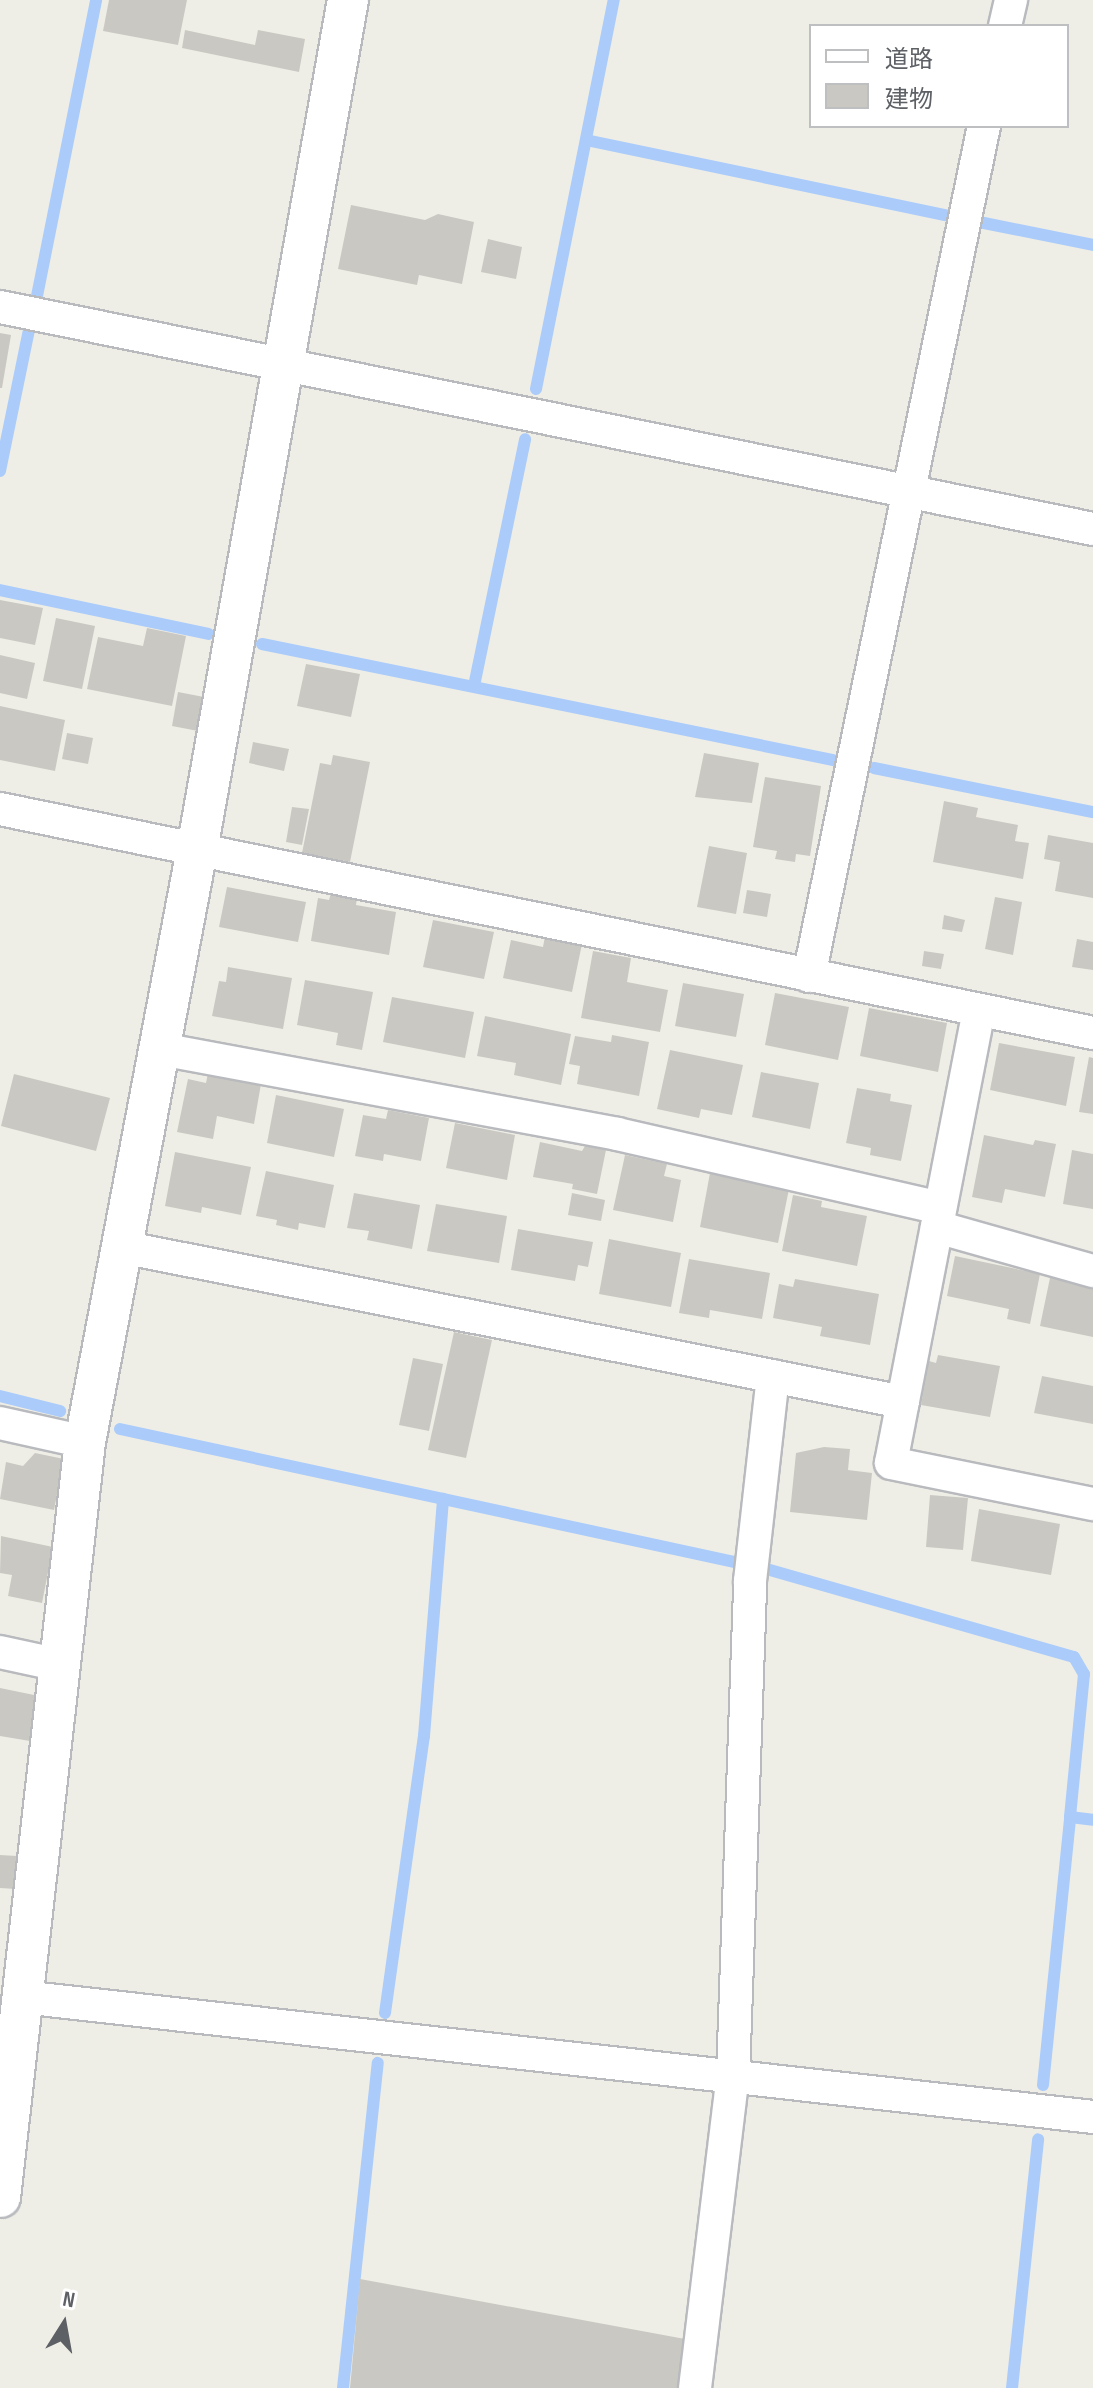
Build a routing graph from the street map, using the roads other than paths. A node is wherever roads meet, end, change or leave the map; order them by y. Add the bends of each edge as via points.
1 (348, 0) edge
2 (1011, 0) edge
3 (1005, 24) edge
4 (984, 128) edge
5 (0, 307) edge
6 (285, 365) junction
7 (907, 491) junction
8 (1093, 529) edge
9 (0, 809) edge
10 (197, 850) junction
11 (809, 976) junction
12 (979, 1010) junction
13 (1093, 1033) edge
14 (160, 1049) junction
15 (938, 1217) junction
16 (122, 1247) junction
17 (1093, 1271) edge
18 (773, 1376) junction
19 (903, 1402) junction
20 (0, 1423) edge
21 (85, 1442) junction
22 (1093, 1504) edge
23 (0, 1652) edge
24 (60, 1665) junction
25 (22, 1997) junction
26 (733, 2076) junction
27 (1093, 2117) edge
28 (0, 2197) edge
29 (695, 2388) edge

1 - 6 street
2 - 3 street
4 - 7 street
5 - 6 street
6 - 7 street
6 - 10 street
7 - 8 street
7 - 11 street
9 - 10 street
10 - 11 street
10 - 14 street
11 - 12 street
12 - 13 street
12 - 15 street
14 - 15 street via 617,1134
14 - 16 street
15 - 17 street
15 - 19 street
16 - 18 street
16 - 21 street
18 - 19 street
18 - 26 street via 750,1581
19 - 22 street via 891,1463
20 - 21 street
21 - 24 street
23 - 24 street
24 - 25 street
25 - 26 street
25 - 28 street
26 - 27 street
26 - 29 street

